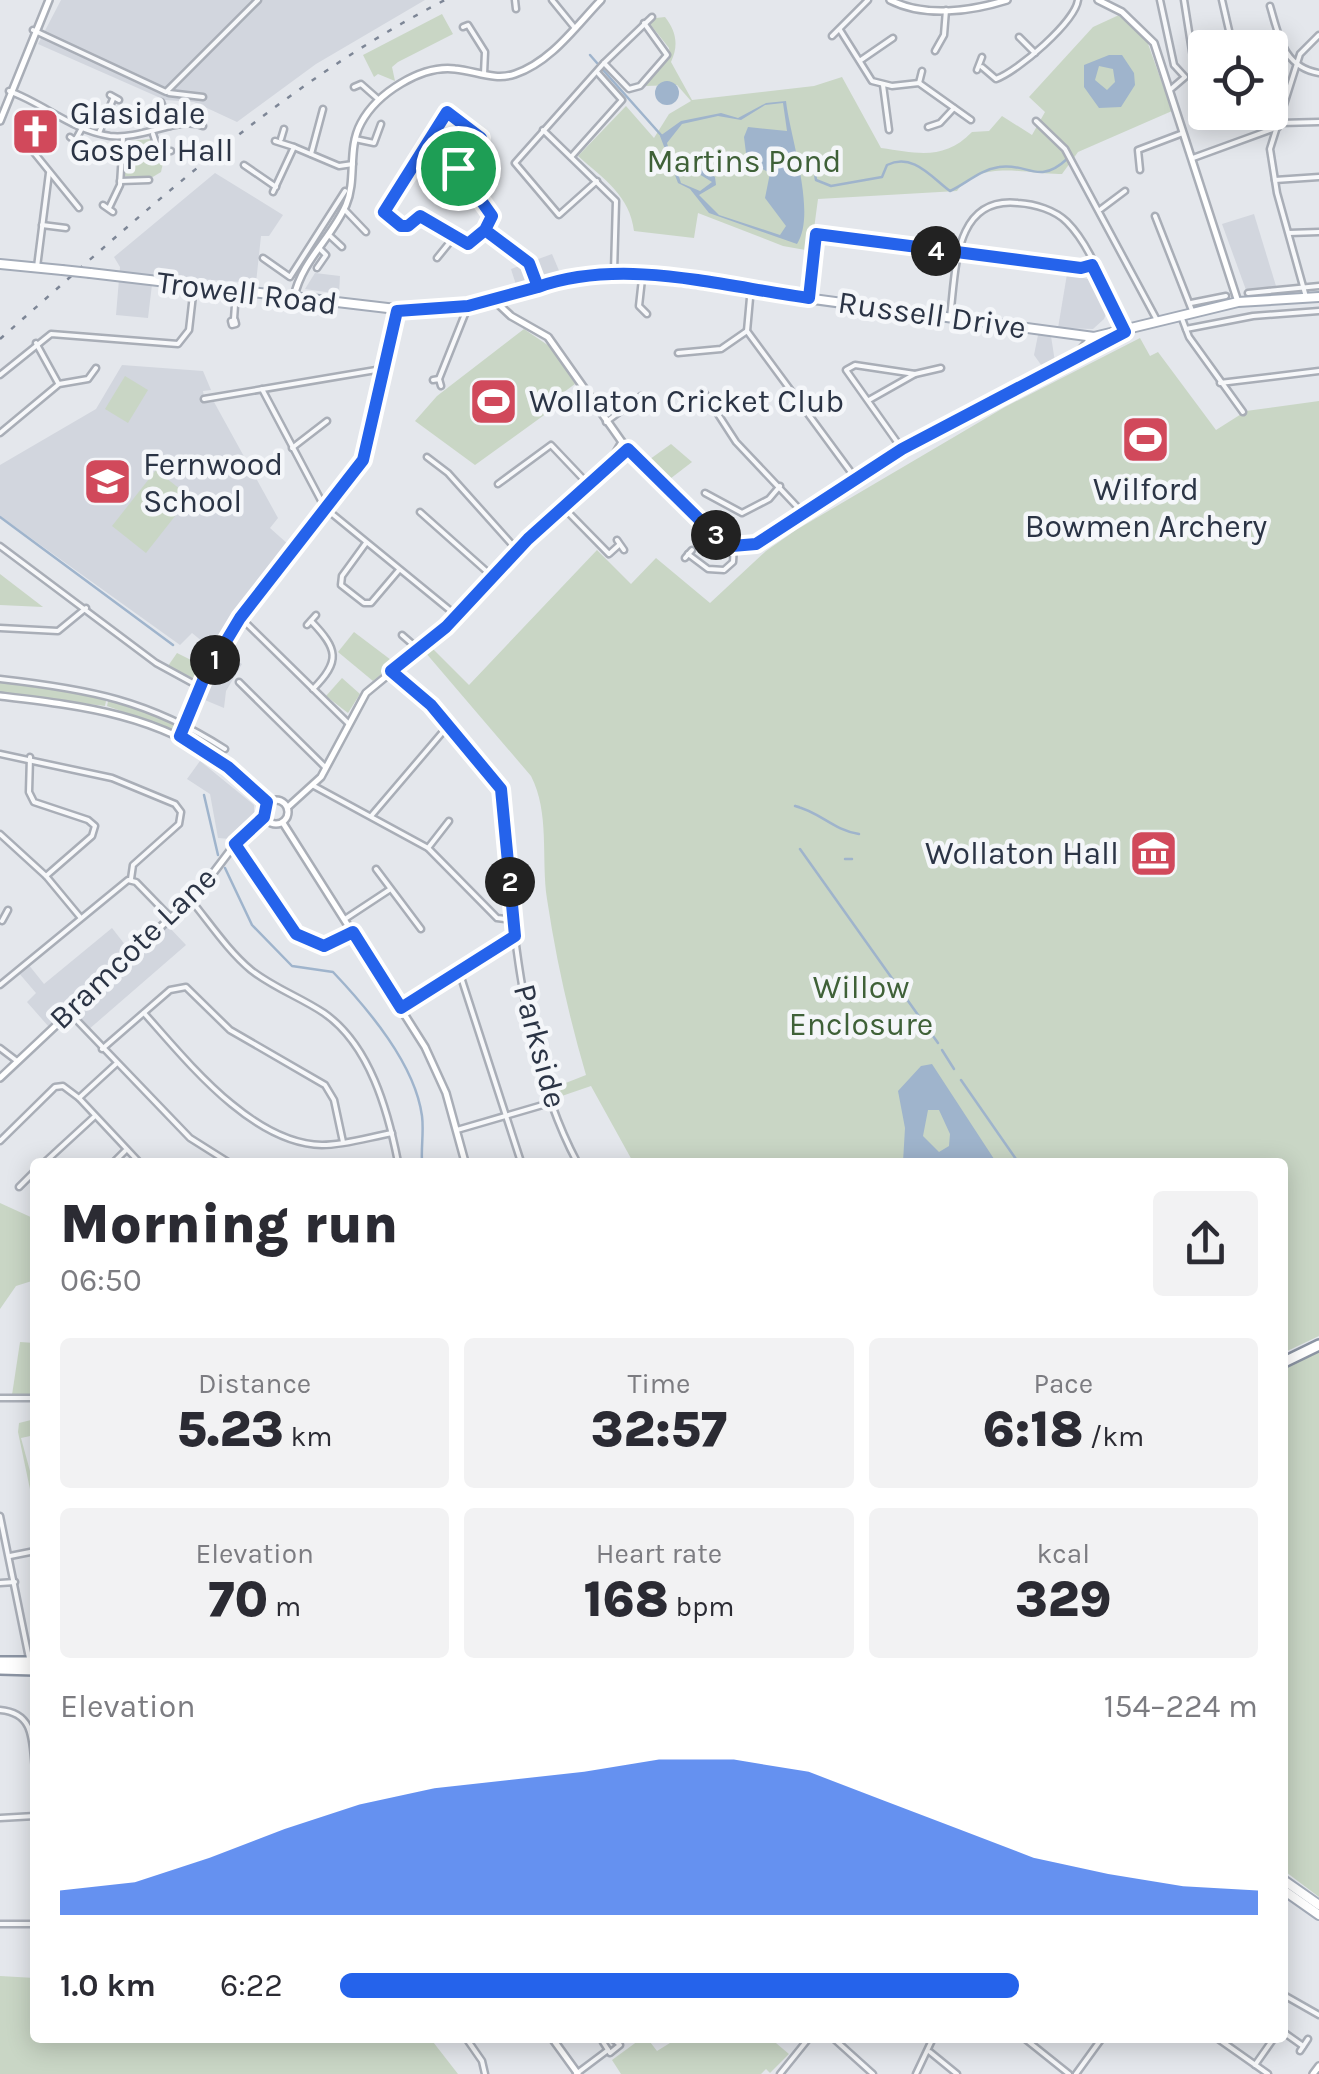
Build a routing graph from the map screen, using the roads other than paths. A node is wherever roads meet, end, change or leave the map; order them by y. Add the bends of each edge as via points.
1 (49, 0) edge
2 (258, 0) edge
3 (516, 0) edge
4 (552, 0) edge
5 (601, 0) edge
6 (868, 0) edge
7 (890, 0) edge
8 (1007, 0) edge
9 (1078, 0) edge
10 (1098, 0) edge
11 (1160, 0) edge
12 (1184, 0) edge
13 (1222, 0) edge
14 (1270, 5) dead end
15 (516, 9) dead end
16 (946, 10) junction
17 (652, 17) dead end
18 (644, 24) junction
19 (468, 25) dead end
20 (574, 27) junction
21 (34, 30) junction
22 (840, 30) junction
23 (1190, 30) edge
24 (1229, 30) edge
25 (1319, 34) edge
26 (832, 36) dead end
27 (1019, 37) dead end
28 (892, 41) dead end
29 (935, 51) dead end
30 (1035, 52) junction
31 (982, 57) dead end
32 (861, 60) junction
33 (604, 62) junction
34 (1297, 66) junction
35 (922, 71) dead end
36 (597, 72) junction
37 (484, 74) junction
38 (1319, 74) edge
39 (1188, 75) edge
40 (1185, 77) junction
41 (920, 83) junction
42 (884, 85) junction
43 (354, 86) dead end
44 (1170, 89) junction
45 (9, 91) junction
46 (166, 92) junction
47 (1288, 96) edge
48 (203, 97) dead end
49 (114, 98) dead end
50 (380, 100) junction
51 (160, 102) dead end
52 (2, 106) edge
53 (954, 108) junction
54 (323, 109) dead end
55 (970, 117) dead end
56 (0, 121) edge
57 (1036, 121) dead end
58 (1319, 122) edge
59 (381, 124) dead end
60 (1288, 124) edge
61 (203, 126) dead end
62 (928, 126) dead end
63 (171, 127) junction
64 (82, 128) junction
65 (284, 129) dead end
66 (542, 130) junction
67 (889, 130) dead end
68 (1266, 130) edge
69 (1277, 130) edge
70 (1184, 132) junction
71 (99, 133) junction
72 (153, 134) junction
73 (123, 137) junction
74 (23, 139) dead end
75 (354, 139) junction
76 (74, 141) dead end
77 (1130, 146) dead end
78 (294, 147) junction
79 (1138, 150) junction
80 (171, 151) dead end
81 (310, 154) junction
82 (571, 157) junction
83 (1193, 158) junction
84 (353, 164) junction
85 (244, 165) dead end
86 (1140, 170) dead end
87 (49, 173) junction
88 (1319, 177) edge
89 (120, 180) junction
90 (150, 180) dead end
91 (1274, 180) junction
92 (596, 181) junction
93 (345, 191) dead end
94 (1123, 194) dead end
95 (103, 205) dead end
96 (79, 208) dead end
97 (334, 209) junction
98 (1100, 210) junction
99 (342, 212) junction
100 (1156, 216) dead end
101 (42, 225) junction
102 (66, 228) dead end
103 (485, 230) junction
104 (366, 232) dead end
105 (1319, 232) edge
106 (1287, 233) junction
107 (330, 235) junction
108 (454, 237) junction
109 (318, 247) junction
110 (342, 247) dead end
111 (958, 254) junction
112 (436, 258) dead end
113 (262, 260) dead end
114 (0, 264) edge
115 (1092, 265) junction
116 (37, 267) junction
117 (300, 268) junction
118 (317, 268) dead end
119 (614, 272) junction
120 (643, 276) junction
121 (194, 286) junction
122 (1319, 286) edge
123 (538, 287) junction
124 (236, 291) junction
125 (1305, 292) junction
126 (1248, 293) dead end
127 (1226, 296) dead end
128 (1319, 296) edge
129 (294, 298) junction
130 (750, 298) dead end
131 (809, 298) junction
132 (494, 300) junction
133 (1238, 302) junction
134 (468, 306) junction
135 (1191, 308) junction
136 (397, 311) junction
137 (1319, 311) edge
138 (647, 314) dead end
139 (1182, 316) junction
140 (950, 318) junction
141 (234, 320) dead end
142 (1158, 322) junction
143 (1186, 329) junction
144 (747, 331) junction
145 (1124, 332) junction
146 (1075, 334) junction
147 (1093, 337) junction
148 (36, 343) junction
149 (1096, 348) junction
150 (1080, 351) junction
151 (678, 353) dead end
152 (1074, 357) junction
153 (838, 361) dead end
154 (96, 368) dead end
155 (848, 368) junction
156 (941, 368) dead end
157 (385, 370) junction
158 (1319, 370) edge
159 (0, 374) edge
160 (915, 374) junction
161 (84, 380) junction
162 (437, 382) dead end
163 (1220, 382) junction
164 (59, 384) junction
165 (87, 388) dead end
166 (262, 389) junction
167 (703, 392) dead end
168 (204, 399) dead end
169 (650, 399) dead end
170 (870, 400) junction
171 (1243, 412) dead end
172 (327, 421) dead end
173 (606, 422) junction
174 (0, 433) edge
175 (743, 439) dead end
176 (622, 442) junction
177 (738, 444) junction
178 (292, 448) junction
179 (628, 449) junction
180 (902, 449) junction
181 (427, 458) dead end
182 (610, 464) junction
183 (856, 480) junction
184 (498, 484) dead end
185 (588, 484) junction
186 (780, 486) junction
187 (706, 494) dead end
188 (562, 506) junction
189 (325, 508) junction
190 (420, 512) dead end
191 (804, 514) junction
192 (366, 544) junction
193 (0, 546) edge
194 (734, 546) junction
195 (624, 550) dead end
196 (518, 551) junction
197 (689, 554) dead end
198 (399, 570) junction
199 (492, 577) junction
200 (86, 608) junction
201 (316, 615) dead end
202 (456, 616) junction
203 (240, 618) junction
204 (0, 628) edge
205 (402, 635) dead end
206 (419, 650) junction
207 (391, 671) junction
208 (0, 680) edge
209 (239, 682) dead end
210 (200, 688) junction
211 (313, 689) junction
212 (0, 696) edge
213 (350, 724) junction
214 (184, 725) junction
215 (448, 726) junction
216 (180, 736) junction
217 (225, 750) dead end
218 (0, 754) edge
219 (30, 757) junction
220 (326, 768) junction
221 (314, 786) junction
222 (267, 802) junction
223 (288, 808) junction
224 (372, 814) junction
225 (264, 817) junction
226 (449, 820) dead end
227 (283, 823) junction
228 (0, 834) edge
229 (235, 844) junction
230 (428, 848) junction
231 (376, 869) dead end
232 (46, 876) junction
233 (131, 880) junction
234 (389, 890) junction
235 (190, 899) junction
236 (80, 917) junction
237 (171, 918) junction
238 (345, 919) junction
239 (513, 920) junction
240 (420, 928) dead end
241 (353, 932) junction
242 (515, 936) junction
243 (459, 971) junction
244 (0, 985) edge
245 (401, 1008) junction
246 (68, 1011) junction
247 (144, 1012) junction
248 (0, 1048) edge
249 (102, 1049) junction
250 (17, 1061) junction
251 (116, 1064) junction
252 (0, 1078) edge
253 (80, 1098) junction
254 (553, 1102) junction
255 (505, 1115) junction
256 (95, 1116) junction
257 (456, 1130) junction
258 (392, 1133) junction
259 (2, 1142) edge
260 (344, 1142) junction
261 (126, 1150) junction
262 (49, 1158) edge
263 (118, 1158) edge
264 (135, 1158) edge
265 (222, 1158) edge
266 (397, 1158) edge
267 (463, 1158) edge
268 (520, 1158) edge
269 (575, 1158) edge
270 (30, 1177) edge
271 (19, 1187) dead end
272 (1319, 1345) edge
273 (1288, 1361) edge
274 (0, 1398) edge
275 (30, 1398) edge
276 (0, 1516) edge
277 (30, 1552) edge
278 (9, 1556) junction
279 (15, 1582) junction
280 (0, 1583) edge
281 (30, 1651) edge
282 (30, 1665) edge
283 (0, 1666) edge
284 (0, 1710) edge
285 (30, 1736) edge
286 (30, 1816) edge
287 (0, 1818) edge
288 (1288, 1883) edge
289 (1288, 1893) edge
290 (1319, 1905) edge
291 (1319, 1915) edge
292 (0, 1924) edge
293 (30, 1924) edge
294 (1288, 1997) edge
295 (1319, 2015) edge
296 (1288, 2037) edge
297 (1308, 2039) dead end
298 (469, 2043) edge
299 (555, 2043) edge
300 (604, 2043) edge
301 (617, 2043) edge
302 (805, 2043) edge
303 (839, 2043) edge
304 (932, 2043) edge
305 (1036, 2043) edge
306 (1098, 2043) edge
307 (1224, 2043) edge
308 (1270, 2043) edge
309 (608, 2050) junction
310 (930, 2052) junction
311 (1255, 2065) junction
312 (1319, 2066) edge
313 (484, 2074) edge
314 (577, 2074) edge
315 (780, 2074) edge
316 (872, 2074) edge
317 (916, 2074) edge
318 (957, 2074) edge
319 (1069, 2074) edge
320 (1076, 2074) edge
321 (1268, 2074) edge
322 (1313, 2074) edge

1 - 21 street
2 - 46 street
3 - 15 street
4 - 20 street
5 - 20 street
6 - 22 street
7 - 16 street
8 - 16 street
9 - 30 street via 1076,13
10 - 44 street via 1150,37
11 - 40 street via 1174,66
12 - 23 street
13 - 24 street
14 - 34 street via 1284,52
16 - 29 street
17 - 18 street
18 - 33 street
18 - 33 street via 667,55 640,86 629,89
19 - 37 street via 485,52
20 - 37 street via 534,66 508,76
21 - 45 street
21 - 46 street
22 - 26 street
22 - 32 street
25 - 34 street via 1304,46
27 - 30 street
28 - 32 street
30 - 31 street via 996,82 980,69
32 - 42 street via 872,81
33 - 36 street
34 - 38 street
34 - 47 street
35 - 41 street
36 - 66 street
36 - 82 street via 622,100
37 - 50 street via 436,69
39 - 40 street
40 - 44 street
41 - 42 street
41 - 53 street
42 - 67 street
43 - 50 street via 364,83
44 - 70 street
45 - 52 street
45 - 64 street
46 - 48 street
49 - 71 street
50 - 75 street
51 - 63 street
52 - 56 street
53 - 55 street
53 - 62 street via 940,126
54 - 81 street
57 - 98 street via 1065,149
58 - 60 street
59 - 75 street via 374,143
61 - 63 street
63 - 72 street
64 - 71 street
64 - 76 street
65 - 78 street via 278,140
66 - 82 street
66 - 92 street via 514,166 554,214
68 - 83 street
69 - 91 street via 1270,149
70 - 79 street
70 - 83 street
71 - 73 street
72 - 73 street
72 - 80 street via 163,157
73 - 89 street
74 - 87 street
75 - 84 street
77 - 79 street
78 - 81 street
78 - 85 street via 274,190
79 - 86 street
81 - 84 street via 338,166
82 - 92 street
83 - 133 street
84 - 99 street
87 - 96 street
87 - 101 street
88 - 91 street
89 - 90 street
89 - 95 street via 111,210
91 - 106 street
92 - 119 street via 617,205
93 - 97 street
94 - 98 street
97 - 99 street
97 - 117 street
98 - 142 street
99 - 104 street
99 - 107 street
100 - 135 street
101 - 102 street
101 - 116 street
103 - 108 street via 468,244
103 - 108 street via 492,216 457,171 480,134 444,114 384,212 401,226 420,216
103 - 123 street via 529,263
105 - 106 street
106 - 125 street
107 - 109 street
107 - 110 street
108 - 112 street
109 - 117 street
109 - 118 street via 326,255
111 - 115 street
111 - 115 street via 970,220 1005,202 1060,216
111 - 131 street via 816,234
111 - 140 street
113 - 117 street via 290,278
114 - 116 main road, Trowell Road
115 - 145 street
116 - 121 main road, Trowell Road, bridge
117 - 129 street
119 - 120 main road, Russell Drive
119 - 123 main road, Russell Drive via 577,274
120 - 131 main road, Russell Drive
120 - 138 street via 638,306
121 - 124 main road, Trowell Road
121 - 148 street via 189,330 178,344 58,334
122 - 125 street
123 - 132 main road, Russell Drive
124 - 129 main road, Trowell Road
124 - 141 street
125 - 126 street
125 - 128 main road
125 - 133 main road
127 - 135 street
129 - 136 main road, Trowell Road
130 - 144 street
131 - 140 main road, Russell Drive
132 - 134 main road, Trowell Road
132 - 173 street via 548,337
133 - 135 main road
134 - 136 main road, Trowell Road
134 - 162 street
135 - 139 main road
136 - 157 street
137 - 143 street
139 - 142 main road
139 - 143 street
140 - 146 main road, Russell Drive
142 - 145 main road
143 - 163 street
144 - 151 street via 721,349
144 - 183 street
145 - 147 main road
145 - 149 street
146 - 147 main road, Russell Drive
146 - 150 street
147 - 149 street
147 - 150 street
148 - 159 street
148 - 164 street
149 - 152 street
150 - 152 street
152 - 180 street
153 - 155 street
154 - 161 street
155 - 160 street
155 - 170 street
156 - 160 street
157 - 166 street
157 - 189 street via 363,460
158 - 163 street
160 - 170 street
161 - 164 street
161 - 165 street
163 - 171 street
164 - 174 street
166 - 168 street
166 - 178 street
167 - 177 street
169 - 173 street via 641,396
170 - 180 street
172 - 178 street
173 - 176 street
175 - 177 street
176 - 179 street
176 - 182 street
177 - 186 street
178 - 189 street
179 - 182 street
179 - 194 street via 720,540
180 - 183 street
181 - 196 street
182 - 185 street
183 - 191 street
184 - 185 street via 555,446
185 - 188 street
186 - 187 street via 742,514
186 - 191 street
188 - 195 street via 604,552 618,542
188 - 196 street
189 - 192 street
189 - 203 street
190 - 199 street
191 - 194 street via 762,541
192 - 198 street
192 - 198 street via 342,576 342,585 364,603
193 - 200 street
194 - 197 street via 733,562 724,570 704,567
196 - 199 street
198 - 202 street
199 - 202 street
200 - 204 street via 58,631
200 - 210 street
201 - 211 street via 309,623 330,645 334,660
202 - 206 street
203 - 210 street
203 - 211 street
205 - 206 street
206 - 207 street
207 - 213 street via 361,699
207 - 215 street, Parkside
208 - 214 street via 101,692
209 - 220 street
210 - 214 street
211 - 213 street
212 - 216 street via 106,709
213 - 220 street
214 - 216 street
214 - 217 street
215 - 224 street
215 - 239 street, Parkside via 503,794
216 - 222 street
218 - 219 street
219 - 232 street via 34,802 95,826
219 - 233 street via 112,778 178,806 179,824 131,867
220 - 221 street
221 - 223 street
221 - 224 street
222 - 223 street
222 - 225 street
223 - 227 street
224 - 230 street
225 - 227 street
225 - 229 street, Bramcote Lane
226 - 230 street
227 - 238 street
228 - 232 street
229 - 235 street, Bramcote Lane
229 - 241 street via 296,934 324,946
230 - 239 street via 497,918
231 - 234 street
232 - 236 street
233 - 236 street
233 - 237 street
234 - 238 street
234 - 240 street
235 - 237 street, Bramcote Lane
235 - 258 street via 247,967 324,1014 347,1036 372,1076
236 - 244 street
237 - 246 street, Bramcote Lane
238 - 241 street
239 - 242 street, Parkside
241 - 245 street
242 - 243 street
242 - 254 street, Parkside
243 - 245 street
243 - 255 street
245 - 257 street via 439,1072
246 - 249 street
246 - 250 street, Bramcote Lane
247 - 249 street
247 - 260 street via 199,1074 248,1115 297,1139
247 - 260 street via 170,990 186,987 230,1030 324,1085
248 - 250 street
249 - 251 street
250 - 252 street, Bramcote Lane
251 - 253 street
251 - 265 street via 190,1138
253 - 256 street
253 - 259 street via 58,1085
254 - 255 street
254 - 269 street, Parkside
255 - 257 street
255 - 268 street
256 - 261 street
256 - 262 street
257 - 267 street
258 - 260 street
258 - 266 street
261 - 263 street
261 - 264 street
270 - 271 street
272 - 273 highway
274 - 275 street
276 - 278 street
277 - 278 street
278 - 279 street
279 - 280 street
279 - 281 street
282 - 283 highway
284 - 285 street via 17,1712
286 - 287 street
288 - 290 main road
289 - 291 main road
292 - 293 street
294 - 295 street
296 - 297 street via 1301,2049
298 - 313 street
299 - 314 street
300 - 309 street
301 - 309 street
302 - 315 street
303 - 316 street
304 - 310 street
305 - 319 street
306 - 320 street
307 - 311 street
308 - 311 street
309 - 314 street
310 - 317 street
310 - 318 street
311 - 321 street
312 - 322 street

